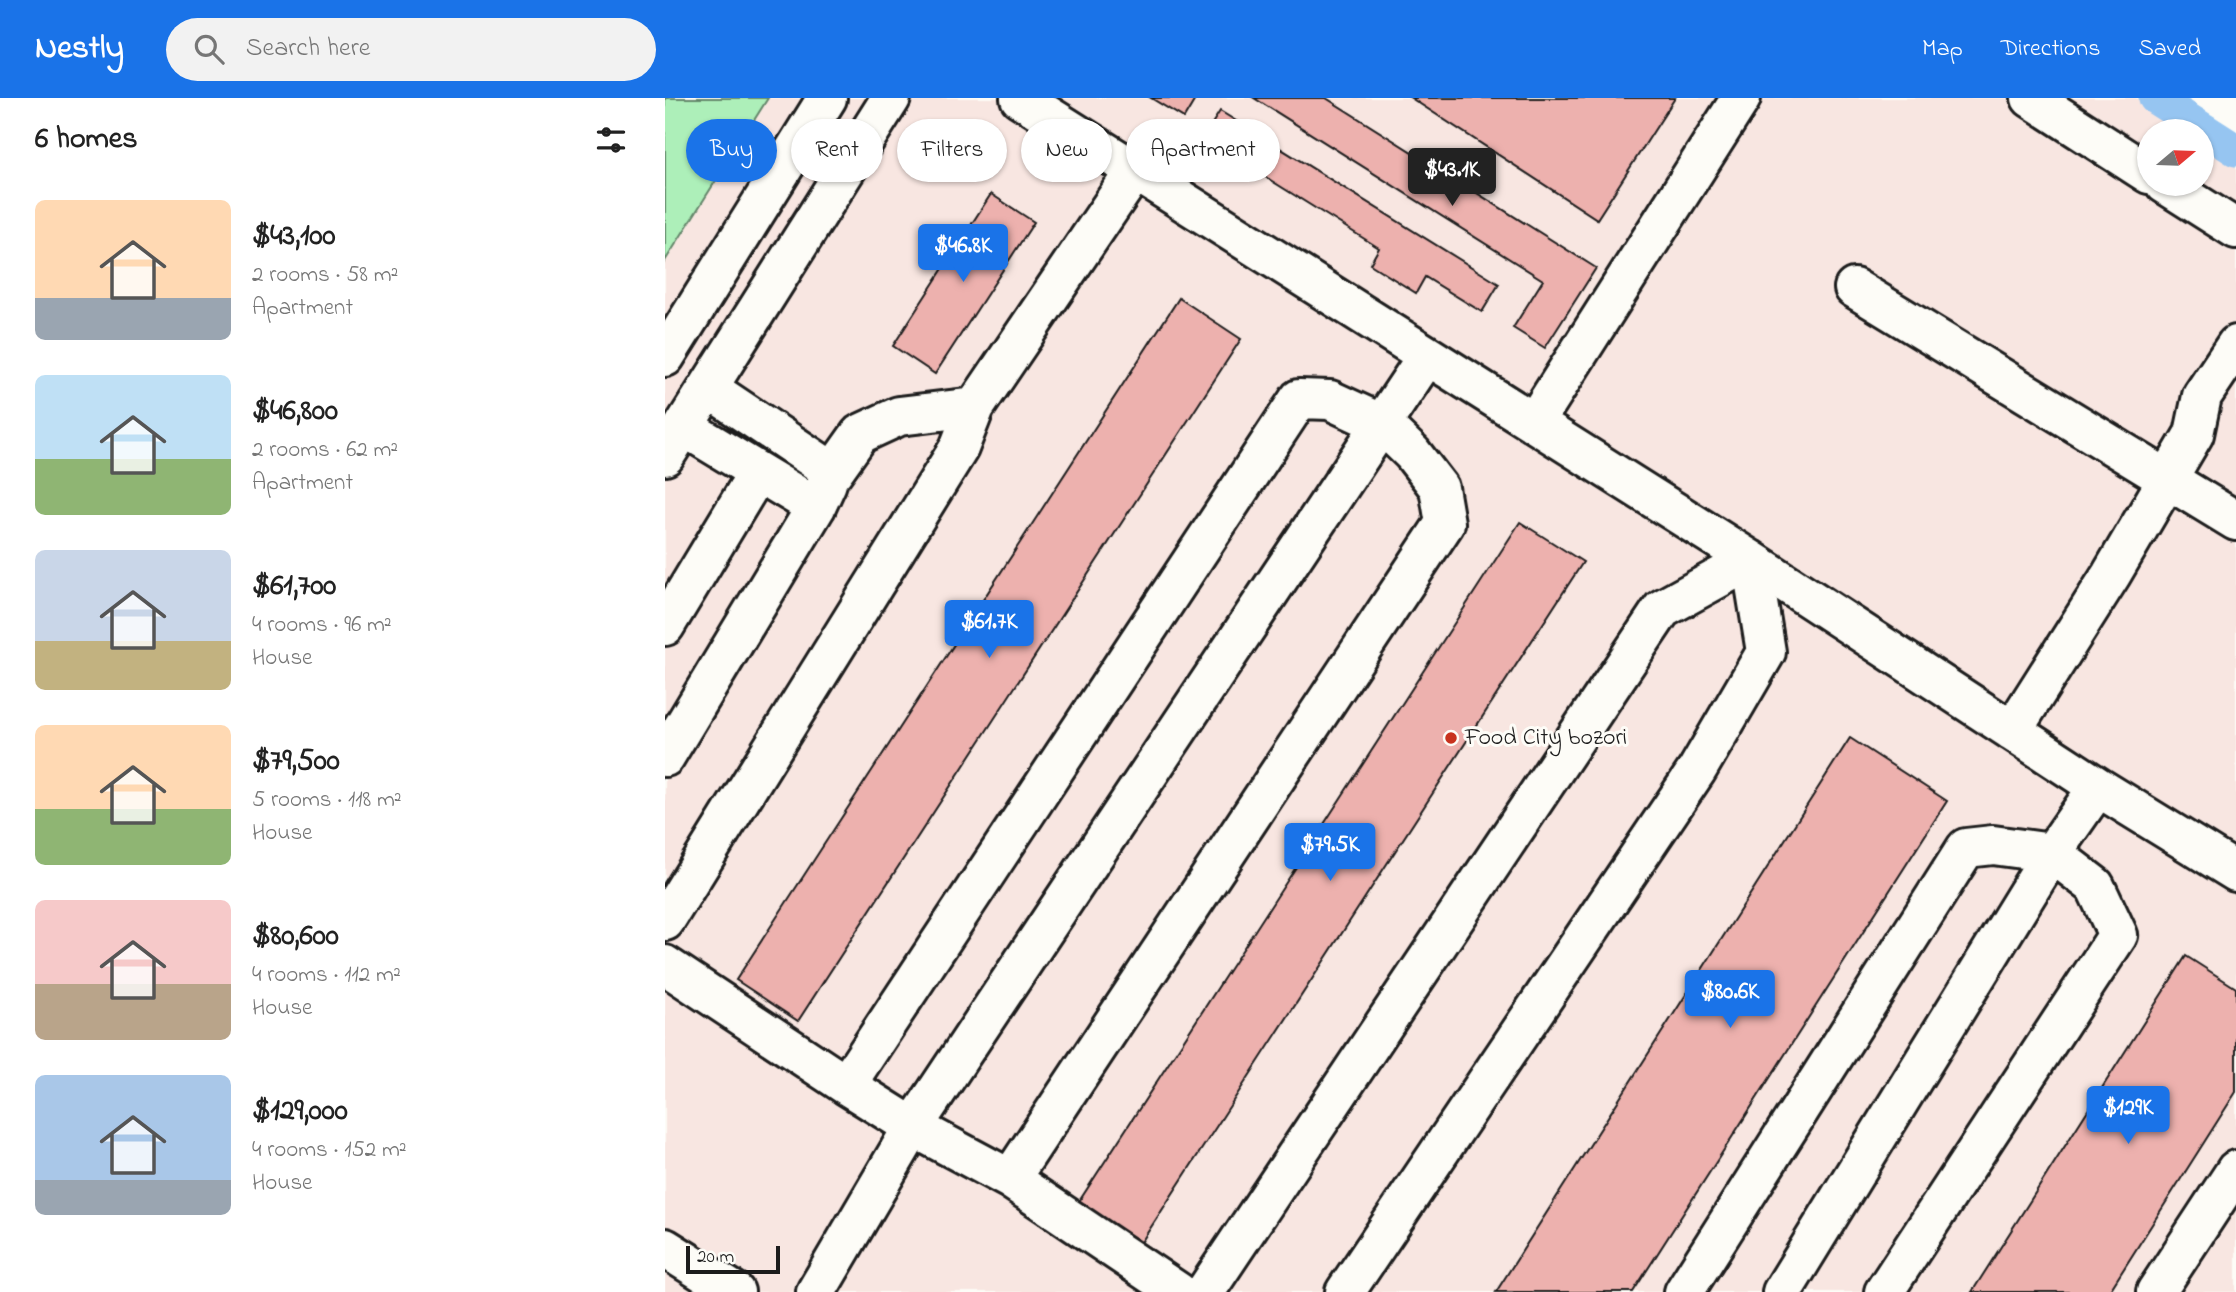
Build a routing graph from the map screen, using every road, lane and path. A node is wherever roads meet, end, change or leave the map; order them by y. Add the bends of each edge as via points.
1 (827, 98) edge
2 (891, 98) edge
3 (1020, 98) edge
4 (1741, 98) edge
5 (2031, 98) edge
6 (1126, 165) edge
7 (2137, 166) edge
8 (1128, 182) edge
9 (1152, 182) edge
10 (2184, 196) edge
11 (2236, 229) edge
12 (1854, 288) dead end
13 (2236, 345) edge
14 (1427, 356) junction
15 (665, 357) edge
16 (708, 388) junction
17 (975, 407) junction
18 (1534, 423) junction
19 (1382, 424) junction
20 (675, 442) edge
21 (758, 472) junction
22 (832, 472) junction
23 (2167, 479) junction
24 (816, 507) junction
25 (2236, 520) edge
26 (1751, 560) junction
27 (665, 626) edge
28 (2012, 730) junction
29 (665, 757) edge
30 (2098, 787) junction
31 (2052, 853) junction
32 (2236, 872) edge
33 (665, 921) edge
34 (665, 965) edge
35 (846, 1086) junction
36 (913, 1127) junction
37 (1010, 1179) junction
38 (2233, 1184) edge
39 (665, 1248) edge
40 (735, 1292) edge
41 (816, 1292) edge
42 (1178, 1292) edge
43 (1205, 1292) edge
44 (1345, 1292) edge
45 (1683, 1292) edge
46 (1782, 1292) edge
47 (1884, 1292) edge
48 (2156, 1292) edge

1 - 15 lane
2 - 16 lane
3 - 6 lane
4 - 18 lane
5 - 7 lane
8 - 17 lane
9 - 14 lane
10 - 11 lane
12 - 23 lane
13 - 23 lane via 2202,396 2194,434
14 - 18 lane
14 - 19 lane
16 - 20 lane
16 - 22 lane
17 - 22 lane via 899,416 860,433
17 - 33 lane via 959,447
18 - 26 lane
19 - 35 lane via 1330,400 1299,399
19 - 36 lane
19 - 37 lane via 1439,488 1445,523
20 - 21 lane
21 - 24 lane
21 - 27 lane
22 - 24 lane
23 - 25 lane
23 - 28 lane
24 - 29 lane
26 - 28 lane
26 - 43 lane via 1661,609
26 - 44 lane via 1766,652 1697,770
28 - 30 lane
30 - 31 lane
30 - 32 lane
31 - 45 lane via 1993,845 1966,848
31 - 46 lane
31 - 47 lane via 2095,886 2118,934
34 - 35 lane
35 - 36 lane
36 - 37 lane
36 - 41 lane
37 - 42 lane
38 - 48 lane
39 - 40 lane

